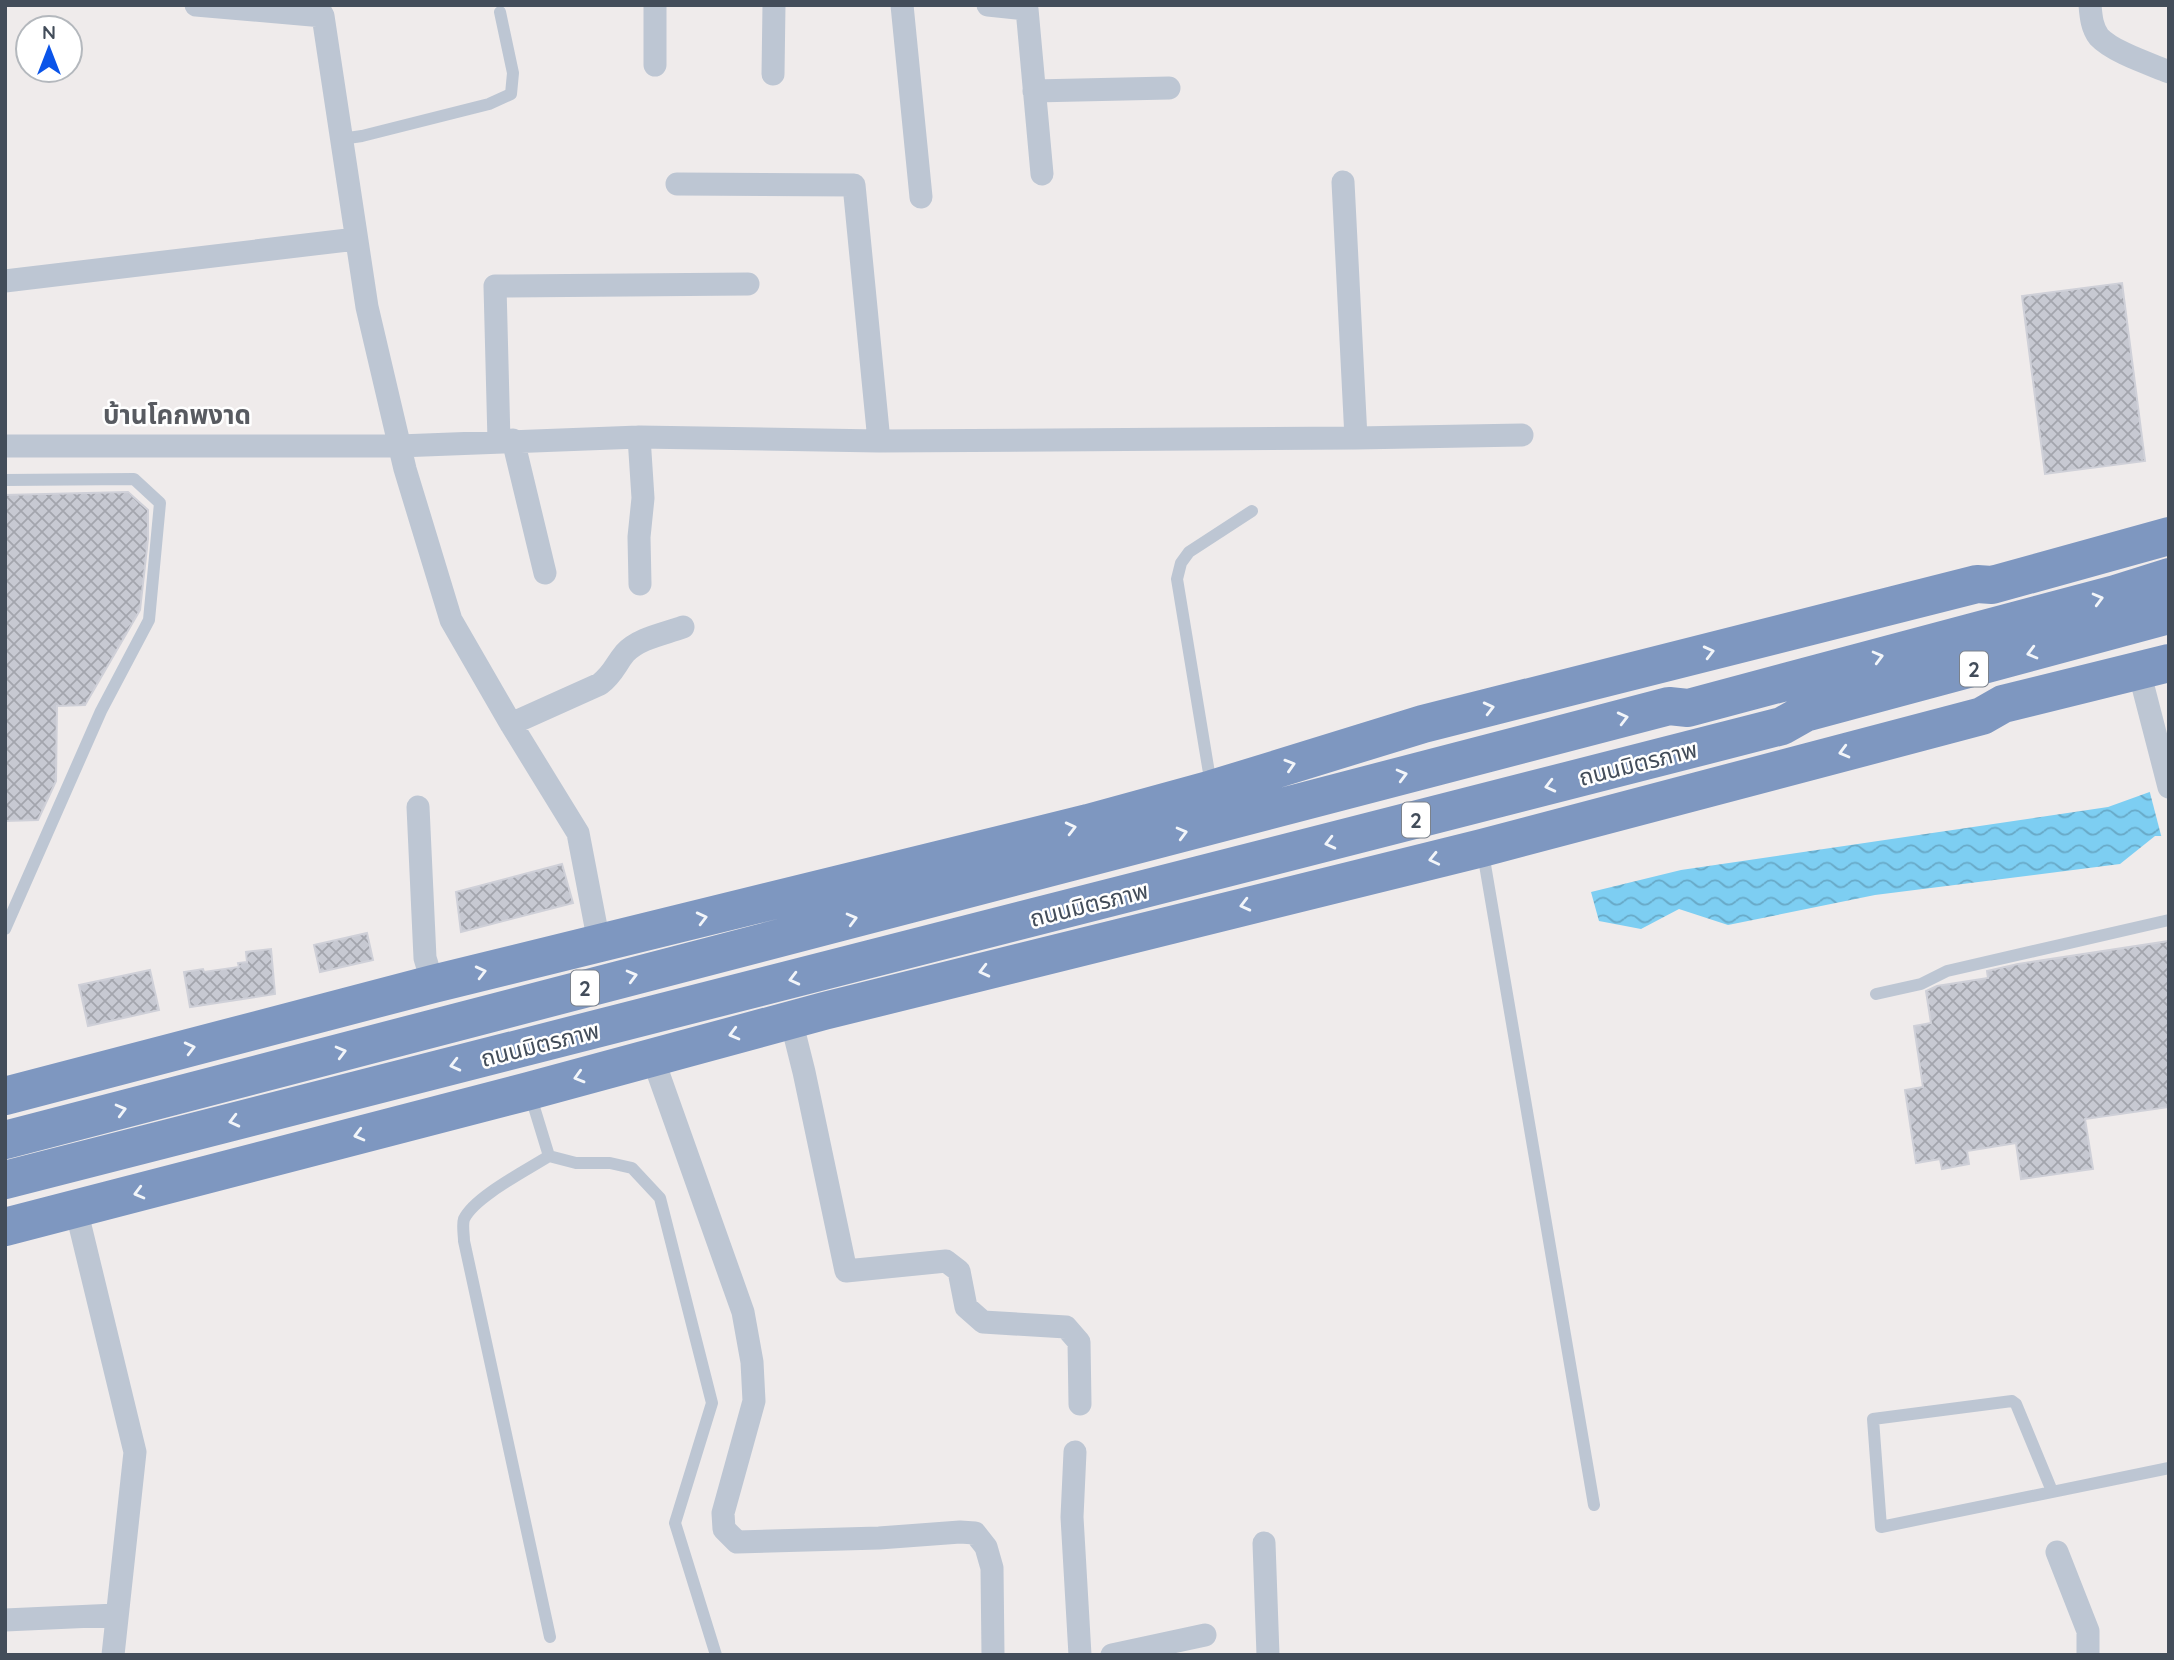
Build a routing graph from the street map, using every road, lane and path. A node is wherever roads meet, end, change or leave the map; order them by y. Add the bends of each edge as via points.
1 (197, 5) edge
2 (655, 5) edge
3 (774, 5) edge
4 (902, 5) edge
5 (988, 5) edge
6 (2090, 5) edge
7 (320, 11) edge
8 (500, 12) dead end
9 (655, 65) dead end
10 (2169, 72) edge
11 (773, 74) dead end
12 (1169, 88) dead end
13 (1034, 91) junction
14 (341, 139) junction
15 (1042, 174) dead end
16 (1343, 182) dead end
17 (677, 184) dead end
18 (921, 197) dead end
19 (356, 239) junction
20 (5, 281) edge
21 (748, 284) dead end
22 (1522, 435) dead end
23 (639, 437) junction
24 (1356, 438) junction
25 (506, 441) junction
26 (879, 441) junction
27 (5, 446) edge
28 (399, 446) junction
29 (5, 480) edge
30 (1252, 511) dead end
31 (2169, 537) edge
32 (545, 573) dead end
33 (2169, 577) edge
34 (640, 584) dead end
35 (1992, 585) junction
36 (2169, 615) edge
37 (683, 628) dead end
38 (2154, 667) edge
39 (2003, 704) junction
40 (1670, 706) junction
41 (511, 724) junction
42 (1782, 726) junction
43 (2167, 781) edge
44 (1212, 789) junction
45 (418, 807) dead end
46 (1482, 848) junction
47 (997, 881) junction
48 (815, 891) junction
49 (2169, 920) edge
50 (1007, 925) junction
51 (596, 927) dead end
52 (5, 929) edge
53 (433, 984) junction
54 (1876, 994) dead end
55 (855, 1003) junction
56 (791, 1020) junction
57 (652, 1056) junction
58 (529, 1091) junction
59 (5, 1096) edge
60 (5, 1140) edge
61 (549, 1156) junction
62 (5, 1180) edge
63 (76, 1209) junction
64 (5, 1227) edge
65 (1080, 1404) dead end
66 (1075, 1452) dead end
67 (2169, 1468) edge
68 (2052, 1491) junction
69 (1594, 1504) dead end
70 (1264, 1543) dead end
71 (2057, 1552) dead end
72 (116, 1615) junction
73 (5, 1620) edge
74 (1205, 1634) dead end
75 (550, 1637) dead end
76 (113, 1655) edge
77 (716, 1655) edge
78 (993, 1655) edge
79 (1080, 1655) edge
80 (1112, 1655) edge
81 (1268, 1655) edge
82 (2088, 1655) edge

1 - 7 street
2 - 9 street
3 - 11 street
4 - 18 street
5 - 13 street via 1027,9
6 - 10 street via 2091,22 2107,44
7 - 14 street
8 - 14 lane via 513,73 511,94 489,104
12 - 13 street
13 - 15 street
14 - 19 street
16 - 24 street
17 - 26 street via 854,185
19 - 20 street
19 - 28 street
21 - 25 street via 495,285
22 - 24 street
23 - 25 street
23 - 26 street
23 - 34 street via 643,498
24 - 26 street
25 - 28 street
25 - 32 street
27 - 28 street
28 - 41 street via 451,620
29 - 52 lane via 134,479 160,503 149,620 101,711
30 - 44 lane via 1189,552 1177,579
31 - 35 highway
40 -> 33 highway, ถนนมิตรภาพ / 2 via 1688,708
35 - 40 highway via 1980,598 1685,691
44 -> 35 highway, 2 via 1423,724 1963,587
36 -> 42 highway, ถนนมิตรภาพ / 2 via 1805,713
37 - 41 street via 635,644 600,684
38 - 39 highway
38 - 43 street
39 - 42 highway via 1978,701 1810,730
39 -> 46 highway, ถนนมิตรภาพ via 1982,716
47 -> 40 highway, ถนนมิตรภาพ / 2
41 - 51 street via 578,833
42 -> 50 highway, ถนนมิตรภาพ / 2
48 -> 44 highway, 2
45 - 53 street via 425,958
46 -> 55 highway, ถนนมิตรภาพ
46 - 69 lane
47 - 48 highway
60 -> 47 highway, ถนนมิตรภาพ / 2
53 -> 48 highway, 2
49 - 54 lane via 1947,971 1921,984
50 - 55 highway
50 -> 62 highway, ถนนมิตรภาพ / 2
59 -> 53 highway, 2
55 - 56 highway, ถนนมิตรภาพ
56 -> 57 highway, ถนนมิตรภาพ
56 - 65 street via 846,1271 946,1261 959,1271 966,1307 983,1322 1066,1327 1079,1342
57 -> 58 highway, ถนนมิตรภาพ
57 - 78 street via 739,1301 752,1362 754,1401 723,1513 724,1530 737,1542 975,1533 986,1547 992,1568
58 - 61 lane
58 -> 63 highway, ถนนมิตรภาพ
61 - 75 lane via 485,1194 464,1220 464,1241
61 - 77 lane via 632,1168 660,1198 712,1403 675,1523
63 - 64 highway, ถนนมิตรภาพ
63 - 72 street via 135,1452
66 - 79 street via 1072,1517
67 - 68 lane
68 - 68 lane via 2012,1401 1872,1419 1881,1527
70 - 81 street
71 - 82 street via 2088,1631
72 - 73 street
72 - 76 street
74 - 80 street

